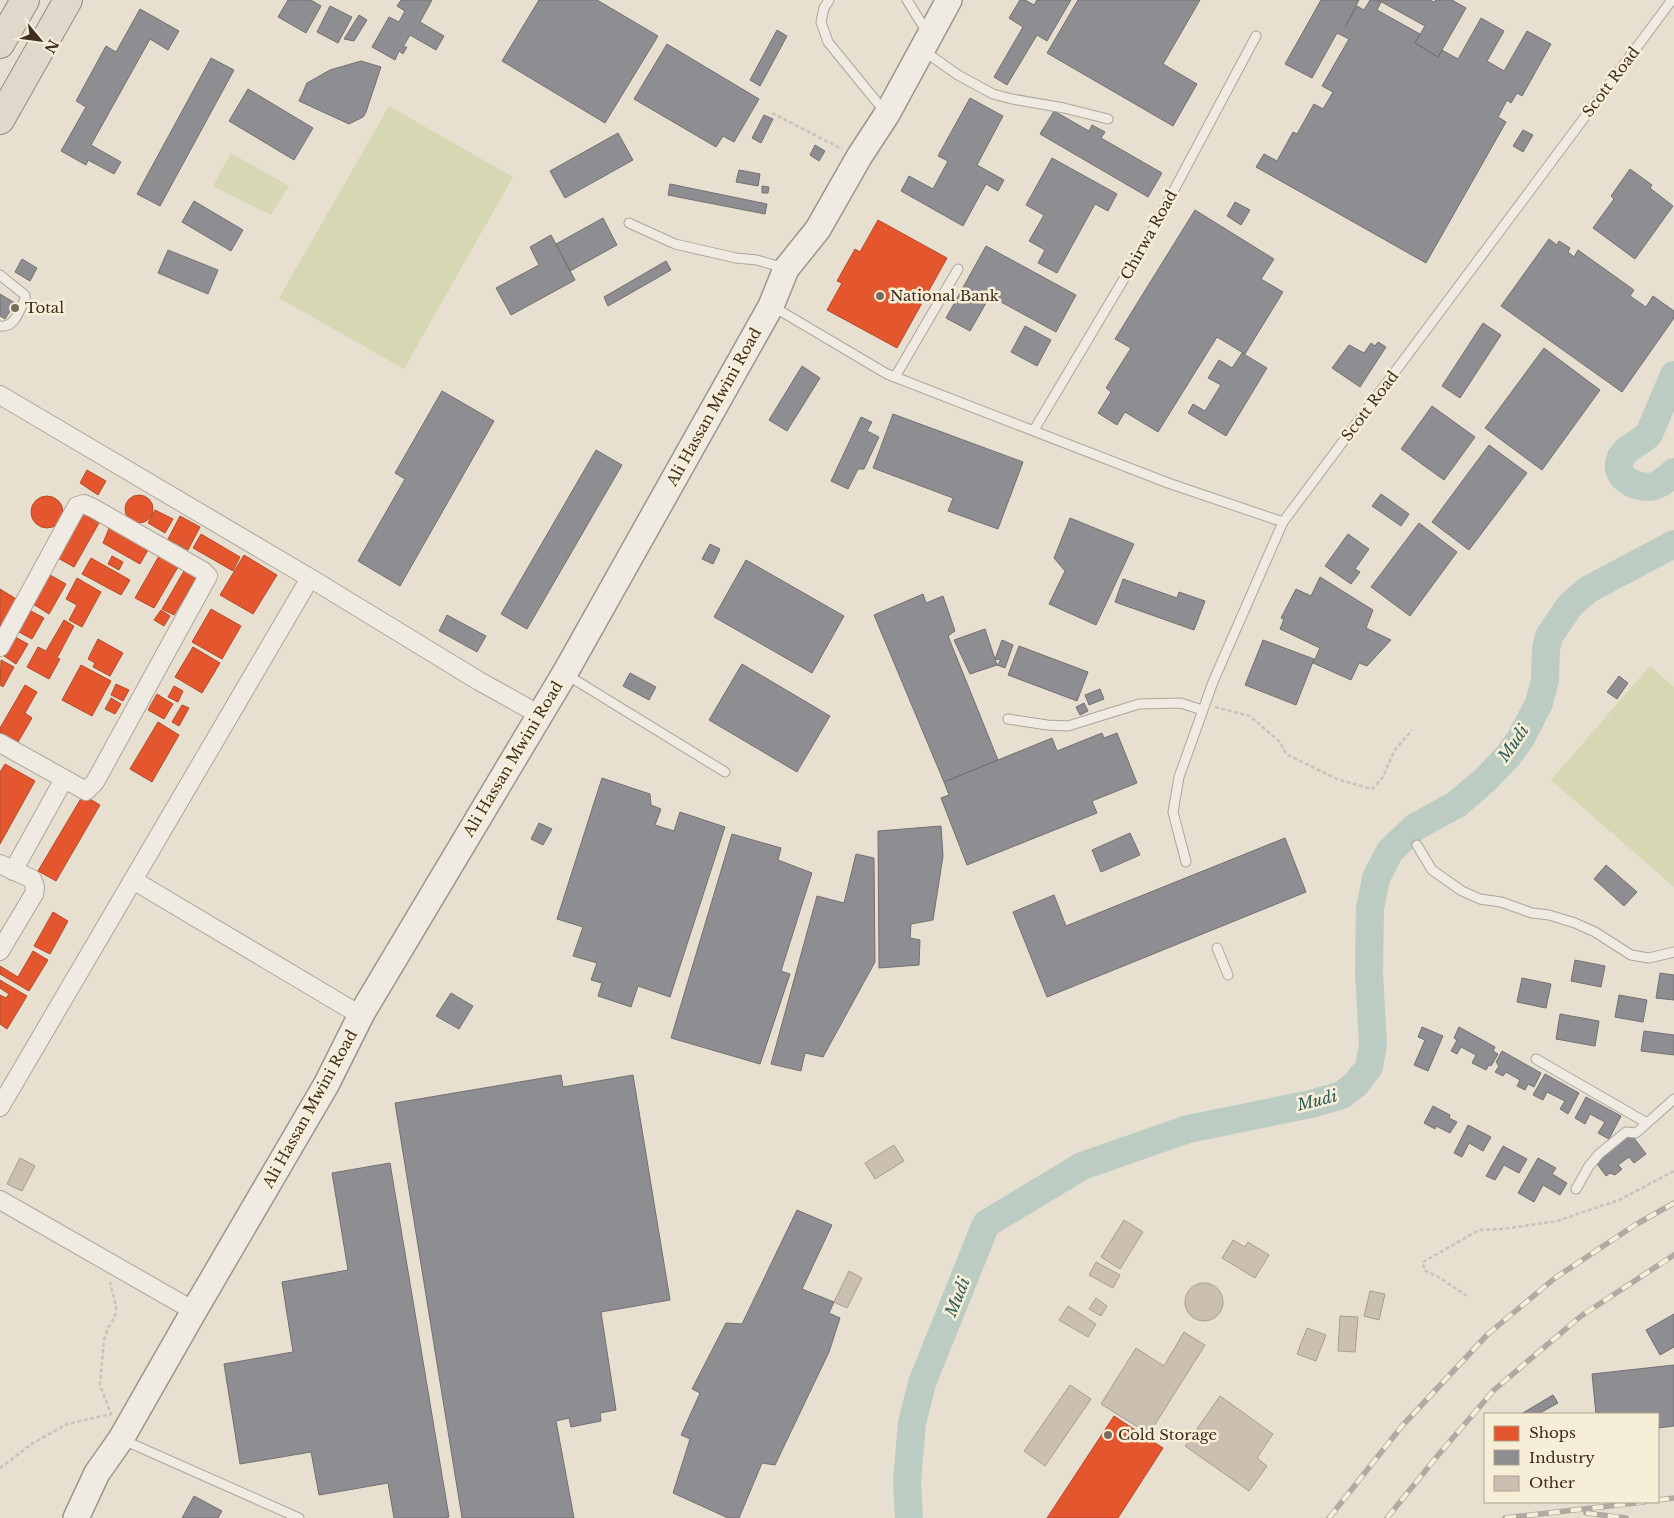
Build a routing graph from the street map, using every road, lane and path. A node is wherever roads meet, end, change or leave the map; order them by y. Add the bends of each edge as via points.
1 (25, 0) edge
2 (68, 0) edge
3 (829, 0) edge
4 (907, 0) edge
5 (949, 0) edge
6 (1672, 0) edge
7 (1256, 36) dead end
8 (925, 43) junction
9 (0, 44) edge
10 (772, 113) dead end
11 (887, 114) junction
12 (1108, 119) dead end
13 (0, 120) edge
14 (859, 157) junction
15 (630, 223) dead end
16 (786, 269) junction
17 (958, 269) dead end
18 (0, 275) edge
19 (771, 306) junction
20 (0, 326) edge
21 (895, 377) junction
22 (0, 395) edge
23 (1034, 430) junction
24 (1283, 522) junction
25 (310, 578) junction
26 (0, 648) edge
27 (564, 673) junction
28 (1204, 707) junction
29 (540, 714) junction
30 (1008, 719) dead end
31 (1412, 730) dead end
32 (0, 743) edge
33 (725, 772) dead end
34 (64, 779) junction
35 (1417, 845) dead end
36 (1186, 862) dead end
37 (6, 867) edge
38 (134, 880) junction
39 (1217, 948) dead end
40 (0, 951) edge
41 (1674, 952) edge
42 (1228, 975) dead end
43 (362, 1013) junction
44 (1536, 1059) dead end
45 (1674, 1099) edge
46 (0, 1107) edge
47 (1647, 1123) junction
48 (1674, 1171) edge
49 (1576, 1189) dead end
50 (0, 1200) edge
51 (106, 1260) junction
52 (1467, 1296) dead end
53 (194, 1311) junction
54 (121, 1439) junction
55 (0, 1468) edge
56 (76, 1518) edge
57 (299, 1518) edge

1 - 9 highway
2 - 13 highway
3 - 11 lane via 821,22 828,42
4 - 8 lane
5 - 8 main road, Ali Hassan Mwini Road
6 - 24 lane, Scott Road
7 - 23 lane, Chirwa Road via 1150,235
8 - 11 main road, Ali Hassan Mwini Road
8 - 12 lane via 958,75 994,94
10 - 14 path
11 - 14 main road, Ali Hassan Mwini Road
14 - 16 main road, Ali Hassan Mwini Road via 818,229
15 - 16 lane via 675,244
16 - 19 main road, Ali Hassan Mwini Road
17 - 21 lane
18 - 20 lane via 25,296 12,323
19 - 21 lane
19 - 27 main road, Ali Hassan Mwini Road
21 - 23 lane
22 - 25 street
23 - 24 lane via 1168,483
24 - 28 lane, Scott Road
25 - 29 street via 479,681
25 - 38 street
26 - 34 street via 77,506 84,504 93,508 203,570 208,576 95,782 86,791
27 - 29 main road, Ali Hassan Mwini Road
27 - 33 lane
28 - 30 lane via 1181,703 1140,704 1068,726
28 - 31 path via 1250,716 1280,742 1286,754 1337,778 1372,789 1383,777 1394,751
28 - 36 lane, Scott Road via 1178,777 1173,812
29 - 43 main road, Ali Hassan Mwini Road
32 - 34 street
34 - 37 street
35 - 41 lane via 1432,870 1480,899 1575,923 1631,955 1649,958
37 - 40 street via 32,879 35,887
38 - 43 street via 350,1009
38 - 46 street
39 - 42 lane
43 - 53 main road, Ali Hassan Mwini Road via 326,1085
44 - 47 lane
45 - 47 lane
47 - 49 lane via 1636,1133 1626,1132 1599,1154
48 - 52 path via 1619,1200 1557,1221 1479,1230 1423,1262 1424,1270
50 - 51 street
51 - 53 street
51 - 55 path via 116,1312 104,1340 100,1386 111,1414 67,1424 33,1443
53 - 54 main road, Ali Hassan Mwini Road
54 - 56 main road, Ali Hassan Mwini Road via 97,1473
54 - 57 lane

